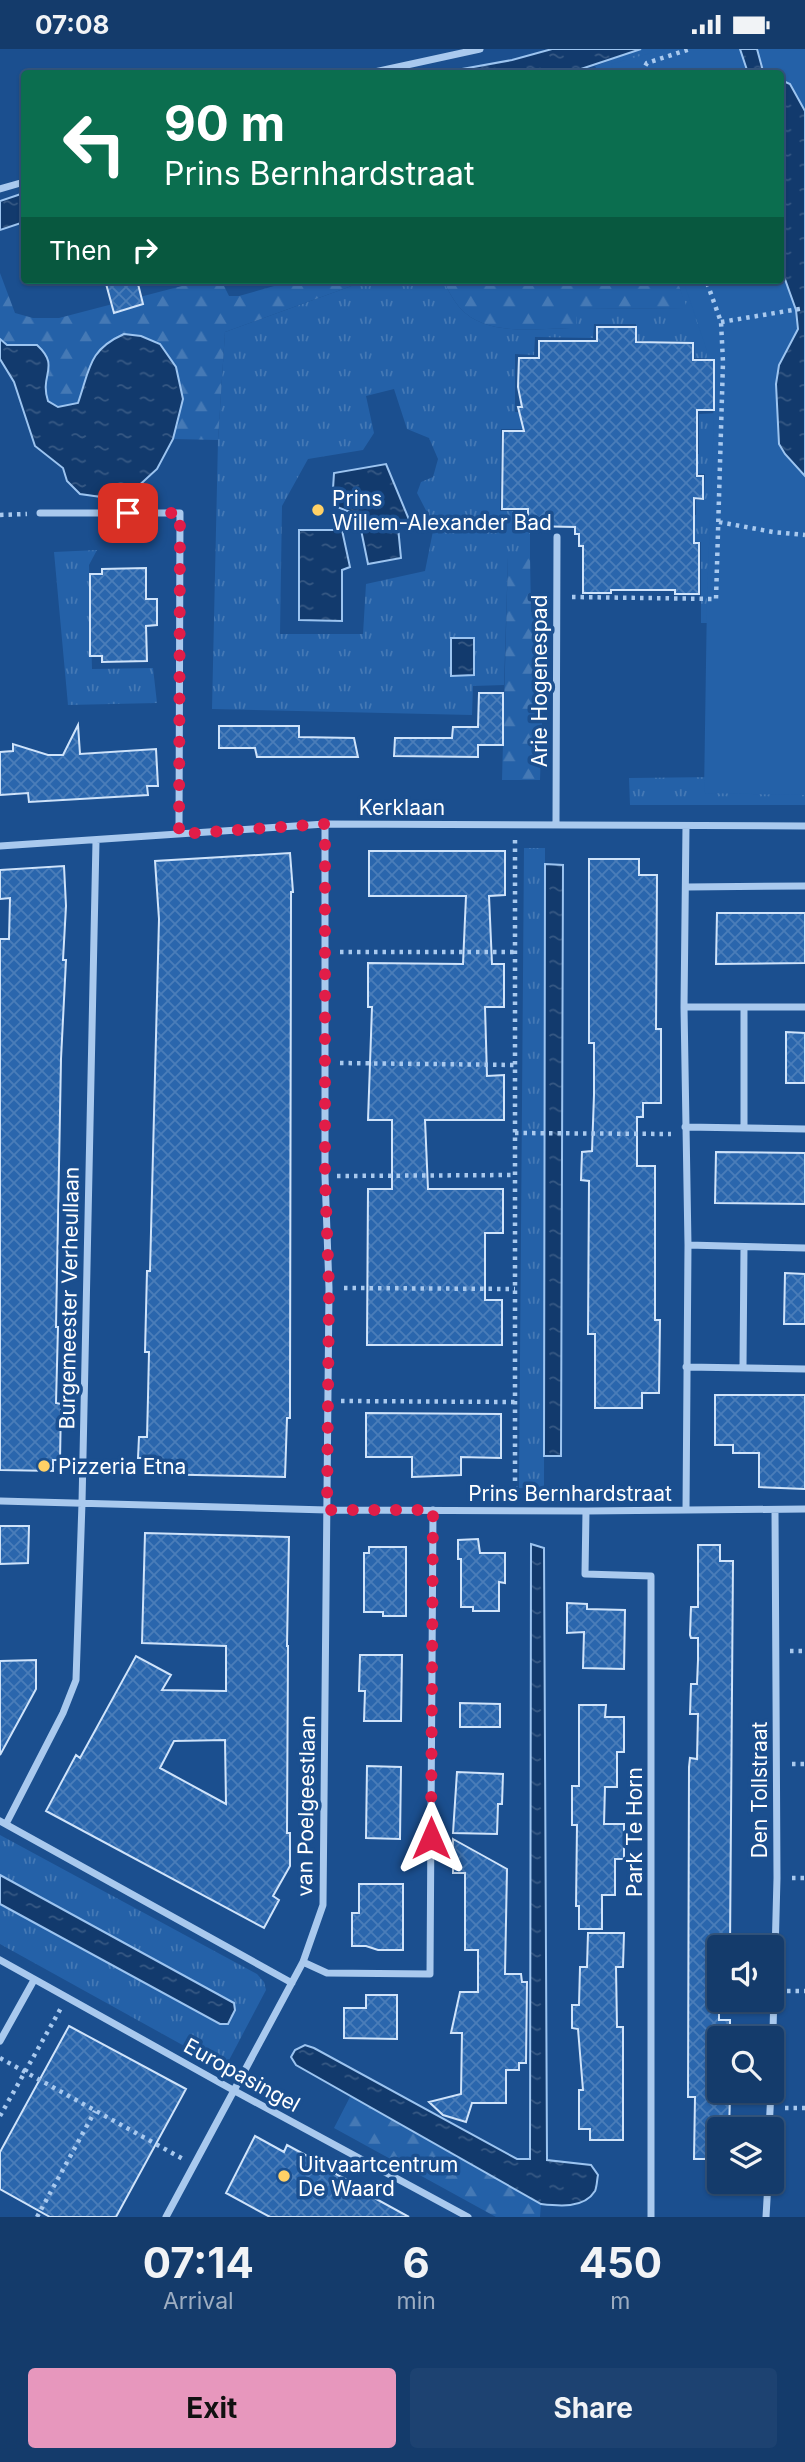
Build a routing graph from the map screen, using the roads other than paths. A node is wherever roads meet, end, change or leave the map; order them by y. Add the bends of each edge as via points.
1 (480, 49) edge
2 (384, 70) edge
3 (21, 183) edge
4 (0, 189) edge
5 (40, 513) road end
6 (557, 537) dead end
7 (325, 824) junction
8 (556, 824) junction
9 (686, 826) junction
10 (805, 826) edge
11 (179, 834) junction
12 (96, 841) junction
13 (0, 846) edge
14 (805, 886) edge
15 (687, 887) junction
16 (684, 1007) junction
17 (744, 1007) junction
18 (805, 1007) edge
19 (744, 1128) junction
20 (805, 1129) edge
21 (685, 1130) junction
22 (688, 1245) junction
23 (744, 1248) junction
24 (805, 1248) edge
25 (686, 1367) junction
26 (743, 1367) junction
27 (805, 1369) edge
28 (0, 1501) edge
29 (82, 1503) junction
30 (805, 1509) edge
31 (327, 1510) junction
32 (433, 1510) junction
33 (686, 1510) junction
34 (775, 1510) junction
35 (586, 1511) junction
36 (3, 1823) edge
37 (0, 1960) edge
38 (303, 1962) junction
39 (34, 1980) junction
40 (292, 1983) junction
41 (773, 2026) edge
42 (0, 2041) edge
43 (233, 2091) junction
44 (767, 2194) edge
45 (169, 2216) edge
46 (468, 2217) edge
47 (651, 2217) edge
48 (766, 2217) edge

1 - 2 street
3 - 4 street
5 - 11 street via 180,513
6 - 8 street, Arie Hogenespad
7 - 8 street, Kerklaan
7 - 11 street, Kerklaan
7 - 31 street, van Poelgeestlaan
8 - 9 street, Kerklaan
9 - 10 street, Kerklaan
9 - 15 street
11 - 12 street, Kerklaan
12 - 13 street, Kerklaan
12 - 29 street, Burgemeester Verheullaan
14 - 15 street
15 - 16 street
16 - 17 street
16 - 21 street
17 - 18 street
17 - 19 street
19 - 20 street
19 - 21 street
21 - 22 street
22 - 23 street
22 - 25 street
23 - 24 street
23 - 26 street
25 - 26 street
25 - 33 street
26 - 27 street
28 - 29 street, Prins Bernhardstraat
29 - 31 street, Prins Bernhardstraat
29 - 36 street, Burgemeester Verheullaan via 76,1679 63,1713
30 - 34 street, Prins Bernhardstraat
31 - 32 street, Prins Bernhardstraat
31 - 38 street, van Poelgeestlaan via 323,1905
32 - 35 street, Prins Bernhardstraat
32 - 38 street via 430,1974 327,1973
33 - 34 street, Prins Bernhardstraat
33 - 35 street, Prins Bernhardstraat
34 - 41 street, Den Tollstraat
35 - 47 street, Park Te Horn via 585,1574 651,1576
36 - 40 street
37 - 39 street, Europasingel
38 - 40 street, van Poelgeestlaan
39 - 42 street
39 - 43 street, Europasingel
40 - 43 street, van Poelgeestlaan
43 - 45 street, van Poelgeestlaan
43 - 46 street, Europasingel
44 - 48 street

